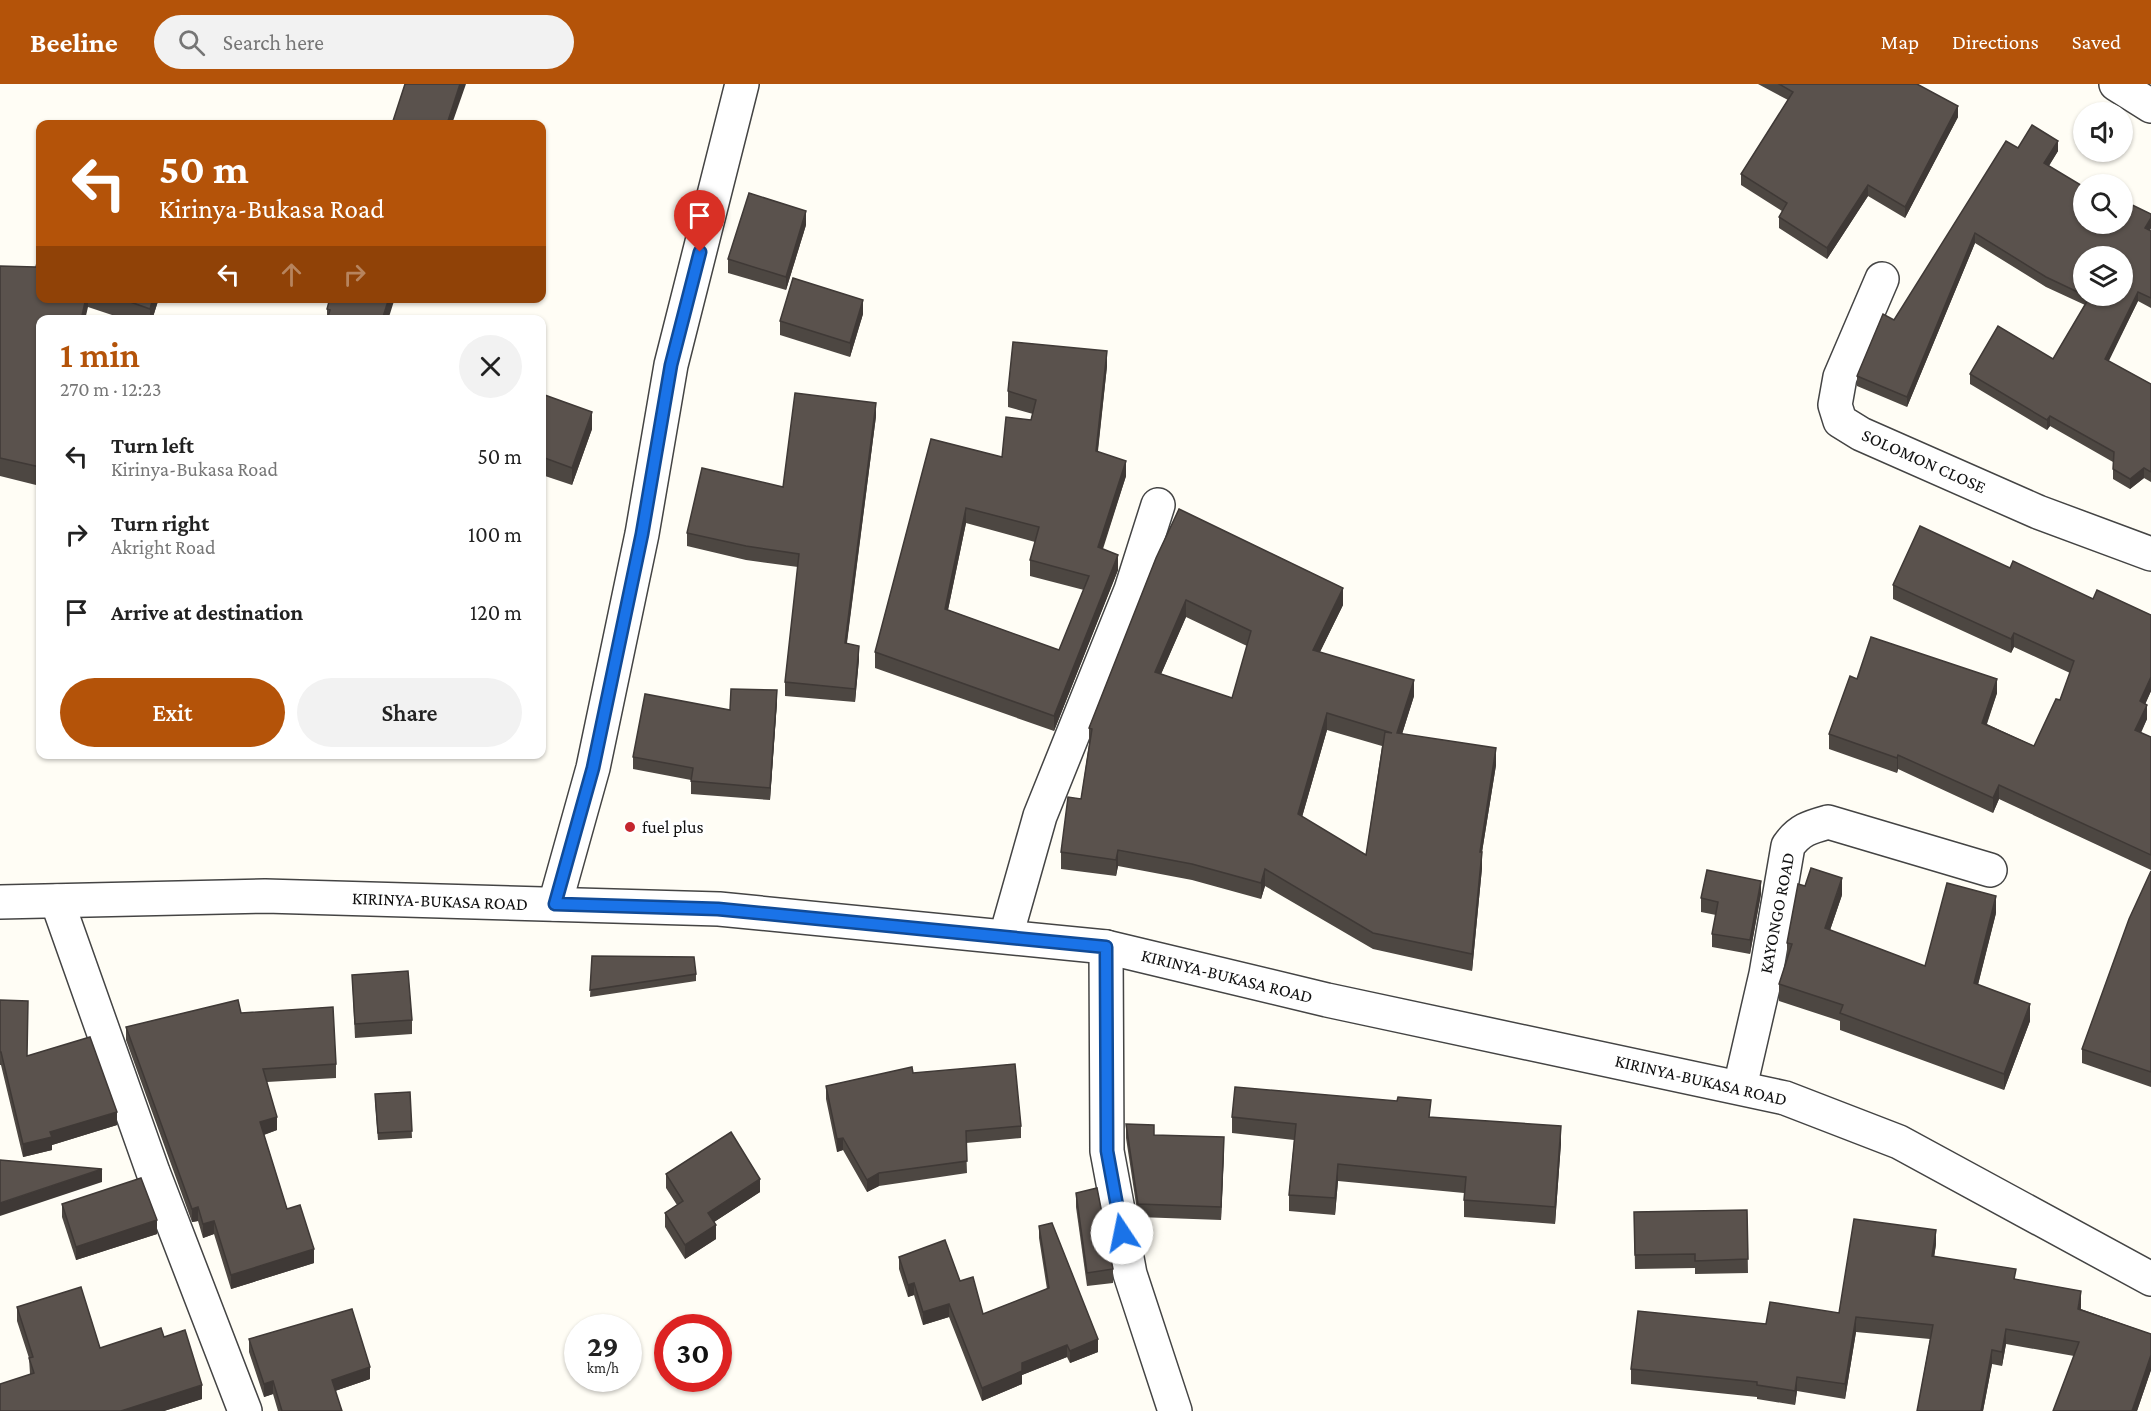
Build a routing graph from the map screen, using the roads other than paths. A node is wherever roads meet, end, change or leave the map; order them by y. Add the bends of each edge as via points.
1 (741, 84) edge
2 (2116, 84) edge
3 (2151, 106) edge
4 (1882, 279) dead end
5 (1158, 505) dead end
6 (2151, 554) edge
7 (1990, 870) dead end
8 (57, 901) junction
9 (0, 902) edge
10 (555, 904) junction
11 (1005, 936) junction
12 (1106, 947) junction
13 (1740, 1087) junction
14 (2151, 1279) edge
15 (244, 1411) edge
16 (1175, 1411) edge

1 - 10 street via 671,365 642,534 593,768
2 - 3 street
4 - 6 street, SOLOMON CLOSE via 1840,377 1835,405 1840,421 1861,434 2038,512
5 - 11 street via 1131,590 1040,816
7 - 13 street, KAYONGO ROAD via 1828,822 1795,835 1786,855 1766,974
8 - 9 street, KIRINYA-BUKASA ROAD
8 - 10 street, KIRINYA-BUKASA ROAD via 265,896
8 - 15 street via 153,1172
10 - 11 street, KIRINYA-BUKASA ROAD via 718,909
11 - 12 street, KIRINYA-BUKASA ROAD
12 - 13 street, KIRINYA-BUKASA ROAD via 1327,1000
12 - 16 street via 1107,1151 1130,1274
13 - 14 street, KIRINYA-BUKASA ROAD via 1785,1098 1899,1142

